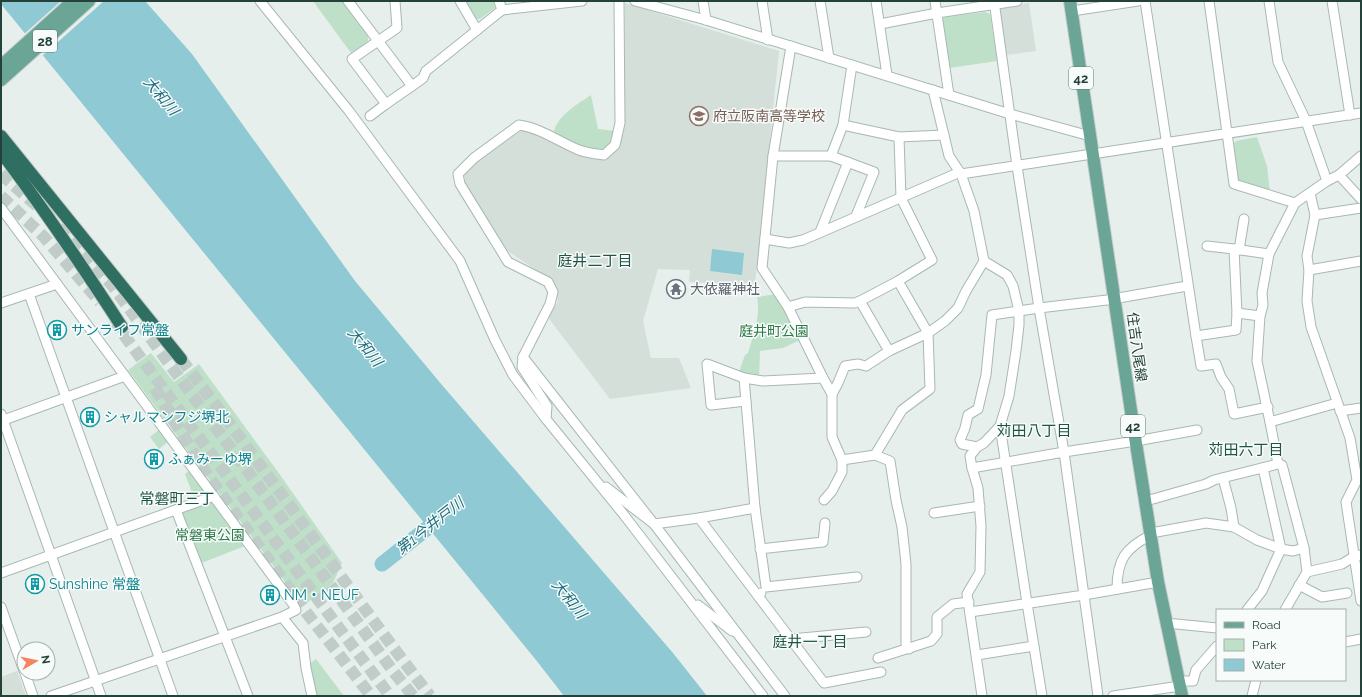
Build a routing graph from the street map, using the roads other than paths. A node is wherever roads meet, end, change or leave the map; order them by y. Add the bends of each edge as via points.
1 (73, 1) edge
2 (89, 1) edge
3 (260, 1) edge
4 (348, 1) edge
5 (396, 1) edge
6 (460, 1) edge
7 (582, 1) edge
8 (619, 1) edge
9 (635, 1) edge
10 (703, 1) edge
11 (762, 1) edge
12 (820, 1) edge
13 (876, 1) edge
14 (935, 1) edge
15 (1017, 1) edge
16 (1138, 1) edge
17 (1145, 1) edge
18 (1209, 1) edge
19 (1269, 1) edge
20 (1332, 1) edge
21 (994, 3) edge
22 (500, 6) edge
23 (1071, 6) edge
24 (937, 13) junction
25 (706, 20) junction
26 (880, 24) junction
27 (477, 30) junction
28 (768, 40) junction
29 (378, 41) junction
30 (791, 46) junction
31 (829, 58) junction
32 (852, 65) junction
33 (1, 66) edge
34 (887, 75) junction
35 (1, 80) edge
36 (412, 86) junction
37 (933, 90) junction
38 (949, 95) junction
39 (386, 104) junction
40 (1361, 113) edge
41 (1010, 114) junction
42 (1350, 115) junction
43 (370, 116) dead end
44 (1306, 121) junction
45 (843, 125) junction
46 (1227, 134) junction
47 (944, 135) junction
48 (1, 136) edge
49 (1090, 136) junction
50 (899, 138) junction
51 (1166, 143) junction
52 (1, 152) edge
53 (1093, 154) junction
54 (773, 156) junction
55 (831, 156) junction
56 (1361, 156) edge
57 (848, 162) junction
58 (1017, 166) junction
59 (960, 173) junction
60 (1339, 175) junction
61 (1327, 181) junction
62 (1310, 193) junction
63 (901, 198) junction
64 (1361, 199) edge
65 (1295, 203) junction
66 (1, 208) edge
67 (1361, 208) edge
68 (1315, 215) junction
69 (856, 216) junction
70 (1244, 219) dead end
71 (820, 232) junction
72 (765, 239) junction
73 (1207, 246) dead end
74 (1237, 250) junction
75 (1268, 254) junction
76 (984, 261) junction
77 (1361, 261) edge
78 (1308, 270) junction
79 (898, 281) junction
80 (57, 284) junction
81 (1187, 286) junction
82 (29, 294) junction
83 (1114, 298) junction
84 (860, 301) junction
85 (1, 303) edge
86 (788, 307) junction
87 (1039, 308) junction
88 (1019, 311) junction
89 (1237, 313) junction
90 (1260, 316) junction
91 (122, 327) tunnel mouth
92 (928, 333) junction
93 (1196, 336) junction
94 (889, 351) junction
95 (523, 357) junction
96 (181, 359) tunnel mouth
97 (125, 376) junction
98 (744, 378) junction
99 (823, 378) junction
100 (832, 394) junction
101 (66, 398) junction
102 (746, 401) junction
103 (1268, 407) junction
104 (1339, 407) junction
105 (1361, 408) edge
106 (2, 418) edge
107 (546, 418) junction
108 (1270, 422) junction
109 (1000, 426) junction
110 (1197, 430) dead end
111 (1136, 442) junction
112 (977, 447) junction
113 (1064, 452) junction
114 (875, 455) junction
115 (842, 460) junction
116 (1005, 462) junction
117 (1278, 464) junction
118 (972, 468) junction
119 (1263, 468) junction
120 (595, 478) junction
121 (1223, 478) junction
122 (214, 496) junction
123 (824, 500) dead end
124 (1146, 501) junction
125 (980, 506) junction
126 (755, 508) junction
127 (176, 510) junction
128 (934, 513) dead end
129 (699, 518) junction
130 (825, 523) dead end
131 (654, 524) junction
132 (1234, 527) junction
133 (114, 532) junction
134 (1151, 534) junction
135 (1304, 548) junction
136 (760, 549) junction
137 (1281, 549) junction
138 (50, 555) junction
139 (1358, 555) edge
140 (1307, 572) junction
141 (1, 573) edge
142 (857, 577) dead end
143 (1158, 582) junction
144 (1299, 585) junction
145 (766, 587) junction
146 (1117, 589) junction
147 (1347, 593) dead end
148 (1084, 595) junction
149 (686, 596) junction
150 (758, 596) junction
151 (1361, 601) edge
152 (968, 602) junction
153 (1027, 603) junction
154 (1, 607) edge
155 (1248, 609) edge
156 (1286, 609) edge
157 (970, 612) junction
158 (282, 617) junction
159 (1166, 622) junction
160 (1216, 628) edge
161 (866, 632) dead end
162 (225, 636) junction
163 (1361, 639) edge
164 (742, 640) junction
165 (791, 640) junction
166 (1346, 642) edge
167 (1034, 646) junction
168 (1216, 647) edge
169 (909, 648) junction
170 (16, 649) edge
171 (976, 655) junction
172 (878, 658) dead end
173 (160, 659) junction
174 (882, 672) dead end
175 (27, 681) edge
176 (96, 681) junction
177 (1256, 681) edge
178 (1180, 688) edge
179 (33, 696) edge
180 (51, 696) edge
181 (101, 696) edge
182 (173, 696) edge
183 (248, 696) edge
184 (312, 696) edge
185 (763, 696) edge
186 (785, 696) edge
187 (982, 696) edge
188 (1042, 696) edge
189 (1098, 696) edge
190 (1113, 696) edge
191 (1252, 696) edge

1 - 33 main road, 28
2 - 35 main road, 28
3 - 107 street via 349,110 460,261 513,375
4 - 29 street
5 - 29 street via 397,28
6 - 27 street
7 - 22 street
8 - 95 street via 620,122 615,146 604,155 580,151 548,135 519,125 474,158 458,174 460,184 508,262 548,282 553,292 550,304
9 - 25 street
10 - 25 street
11 - 28 street
12 - 31 street
13 - 26 street
14 - 24 street
15 - 21 street
16 - 23 street
17 - 51 street
18 - 46 street
19 - 44 street via 1278,62
20 - 42 street
21 - 24 street
21 - 41 street
22 - 27 street
23 - 49 main road, 住吉八尾線 / 42
24 - 26 street
24 - 38 street
25 - 28 street
26 - 34 street
27 - 36 street via 426,71 423,78
28 - 30 street
29 - 36 street
29 - 39 street via 352,59
30 - 31 street
30 - 54 street
31 - 32 street
32 - 34 street
32 - 45 street
34 - 37 street
36 - 39 street
37 - 38 street
37 - 47 street
38 - 41 street
39 - 43 street
40 - 42 street
41 - 49 street
41 - 58 street
42 - 44 street
44 - 46 street
44 - 61 street
45 - 50 street
45 - 55 street
46 - 51 street
46 - 65 street via 1234,184
47 - 50 street
47 - 59 street via 949,156
48 - 96 highway
49 - 53 main road, 住吉八尾線 / 42
50 - 63 street
51 - 53 street
51 - 81 street
52 - 91 highway via 37,200
53 - 58 street
53 - 83 main road, 住吉八尾線 / 42
54 - 55 street
54 - 72 street
55 - 57 street
56 - 60 street
57 - 69 street via 874,172
57 - 71 street
58 - 59 street
58 - 87 street
59 - 63 street
59 - 76 street via 974,210
60 - 61 street
60 - 64 street
61 - 62 street
62 - 65 street
62 - 68 street
63 - 69 street
63 - 79 street via 932,260
65 - 75 street
66 - 80 street
67 - 68 street
68 - 78 street via 1307,256
69 - 71 street
70 - 74 street
71 - 72 street via 789,243
72 - 86 street via 762,268
73 - 74 street
74 - 75 street
74 - 89 street
75 - 90 street
76 - 88 street via 1007,275 1013,286
76 - 92 street via 958,308
77 - 78 street
78 - 104 street via 1307,302 1310,327
79 - 84 street
79 - 92 street
80 - 82 street
80 - 97 street
81 - 83 street
81 - 93 street
82 - 85 street
82 - 101 street
83 - 87 street
83 - 111 main road, 住吉八尾線 / 42
84 - 86 street via 805,302
84 - 94 street
86 - 99 street
87 - 88 street
87 - 113 street
88 - 109 street via 1010,389
88 - 112 street via 992,315 986,375 978,409 968,415 960,440 962,444
89 - 90 street
89 - 93 street via 1236,330
90 - 103 street via 1257,361
92 - 94 street
92 - 114 street via 930,389 902,410
93 - 103 street via 1200,366 1216,364 1220,377 1229,389 1234,414
94 - 100 street via 866,366 845,366
95 - 107 street via 522,367 546,406
95 - 131 street
97 - 101 street
97 - 122 street
98 - 99 street via 763,381
98 - 102 street
98 - 102 street via 707,364 711,406
99 - 100 street
100 - 115 street via 832,437
101 - 106 street
101 - 133 street
102 - 126 street
103 - 108 street
104 - 105 street
104 - 108 street
104 - 139 street via 1350,438 1356,480 1346,502
106 - 138 street
107 - 120 street
108 - 117 street
109 - 112 street
109 - 116 street
110 - 111 street
111 - 113 street
111 - 124 main road, 住吉八尾線 / 42
112 - 118 street via 970,456
113 - 116 street
113 - 148 street
114 - 115 street
114 - 169 street via 890,461 902,528 906,564 906,644
115 - 123 street via 842,472
116 - 118 street
116 - 153 street
117 - 119 street
117 - 135 street via 1282,465
118 - 125 street
119 - 121 street
119 - 137 street
120 - 131 street
120 - 149 street
121 - 124 street
121 - 132 street
122 - 127 street
122 - 158 street via 293,604 296,610
124 - 134 main road, 住吉八尾線 / 42
125 - 128 street
125 - 152 street via 980,572 968,594
126 - 129 street
126 - 136 street
127 - 133 street
127 - 162 street
129 - 131 street
129 - 150 street
130 - 136 street via 823,542
131 - 164 street
132 - 134 street via 1206,523
132 - 137 street via 1257,540
133 - 138 street
133 - 173 street
134 - 143 main road, 住吉八尾線 / 42
134 - 146 street via 1126,551 1122,558
135 - 137 street
135 - 140 street
136 - 145 street
137 - 155 street via 1262,591
138 - 141 street
138 - 176 street
139 - 140 street via 1342,564
139 - 151 street
140 - 144 street
142 - 145 street
143 - 146 street
143 - 159 main road, 住吉八尾線 / 42
144 - 147 street via 1322,597
144 - 156 street
145 - 150 street
146 - 148 street
148 - 153 street
148 - 189 street
149 - 164 street
149 - 185 street
150 - 165 street
152 - 157 street
152 - 169 street via 953,604 936,618 937,634 931,641
153 - 157 street
153 - 167 street
154 - 170 street
157 - 171 street
158 - 162 street
158 - 184 street via 303,643
159 - 160 street
159 - 178 main road, 住吉八尾線 / 42
161 - 165 street
162 - 173 street
162 - 183 street
163 - 166 street
164 - 186 street
165 - 174 street via 824,682
167 - 171 street
167 - 188 street
168 - 178 street via 1196,670 1193,680
169 - 172 street
171 - 187 street
173 - 176 street
173 - 182 street
175 - 179 street
176 - 180 street
176 - 181 street
177 - 191 street
178 - 190 street

